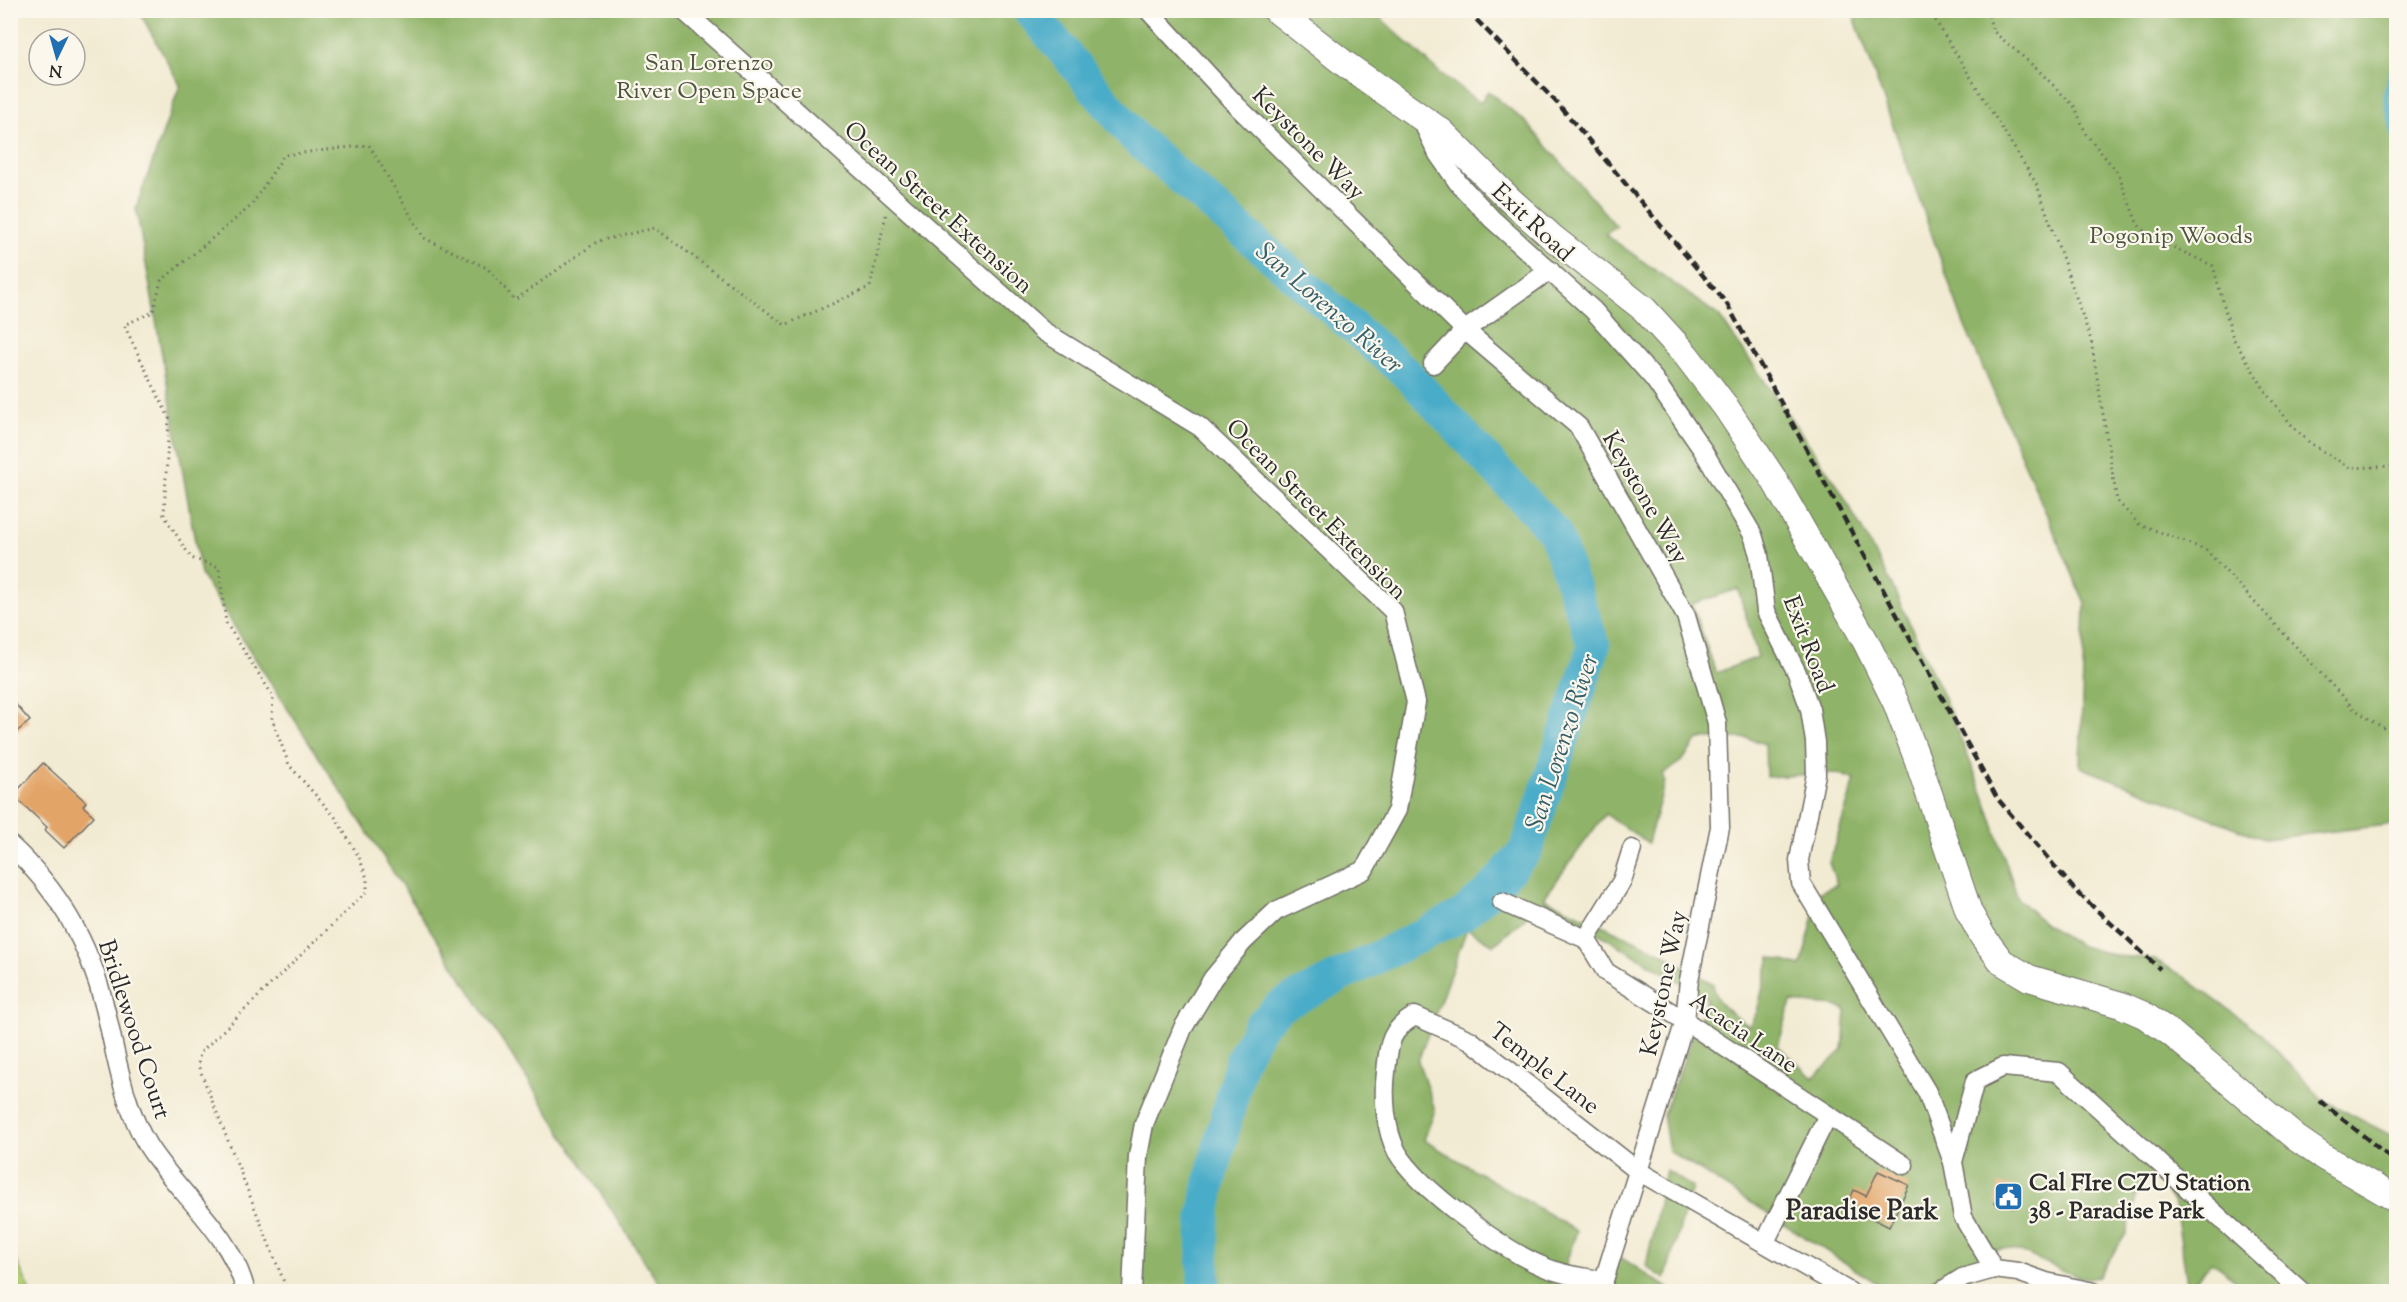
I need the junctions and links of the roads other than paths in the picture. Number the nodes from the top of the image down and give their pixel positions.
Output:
1 (683, 10) edge
2 (1148, 10) edge
3 (1276, 10) edge
4 (1419, 115) junction
5 (1550, 270) junction
6 (1465, 330) junction
7 (1433, 364) dead end
8 (10, 845) edge
9 (1632, 849) dead end
10 (1502, 902) dead end
11 (1586, 939) junction
12 (1685, 1021) junction
13 (1827, 1117) junction
14 (1953, 1162) junction
15 (1904, 1165) dead end
16 (1638, 1171) junction
17 (2397, 1198) edge
18 (1765, 1242) junction
19 (1994, 1269) junction
20 (1604, 1280) joint
21 (246, 1292) edge
22 (1132, 1292) edge
23 (1850, 1292) edge
24 (1940, 1292) edge
25 (2094, 1292) edge
26 (2302, 1292) edge

1 - 22 street, Ocean Street Extension
2 - 6 street, Keystone Way
3 - 4 main road
4 - 5 street, Exit Road
4 - 17 main road
5 - 6 street
5 - 14 street, Exit Road
6 - 7 street
6 - 12 street, Keystone Way
8 - 21 street, Bridlewood Court
9 - 11 street
10 - 11 street
11 - 12 street, Acacia Lane
12 - 13 street, Acacia Lane
12 - 16 street, Keystone Way
13 - 15 street, Acacia Lane
13 - 18 street
14 - 19 street, Exit Road
14 - 26 street
16 - 18 street
16 - 20 street, Keystone Way
16 - 20 street, Temple Lane
18 - 23 street
19 - 24 street
19 - 25 street

